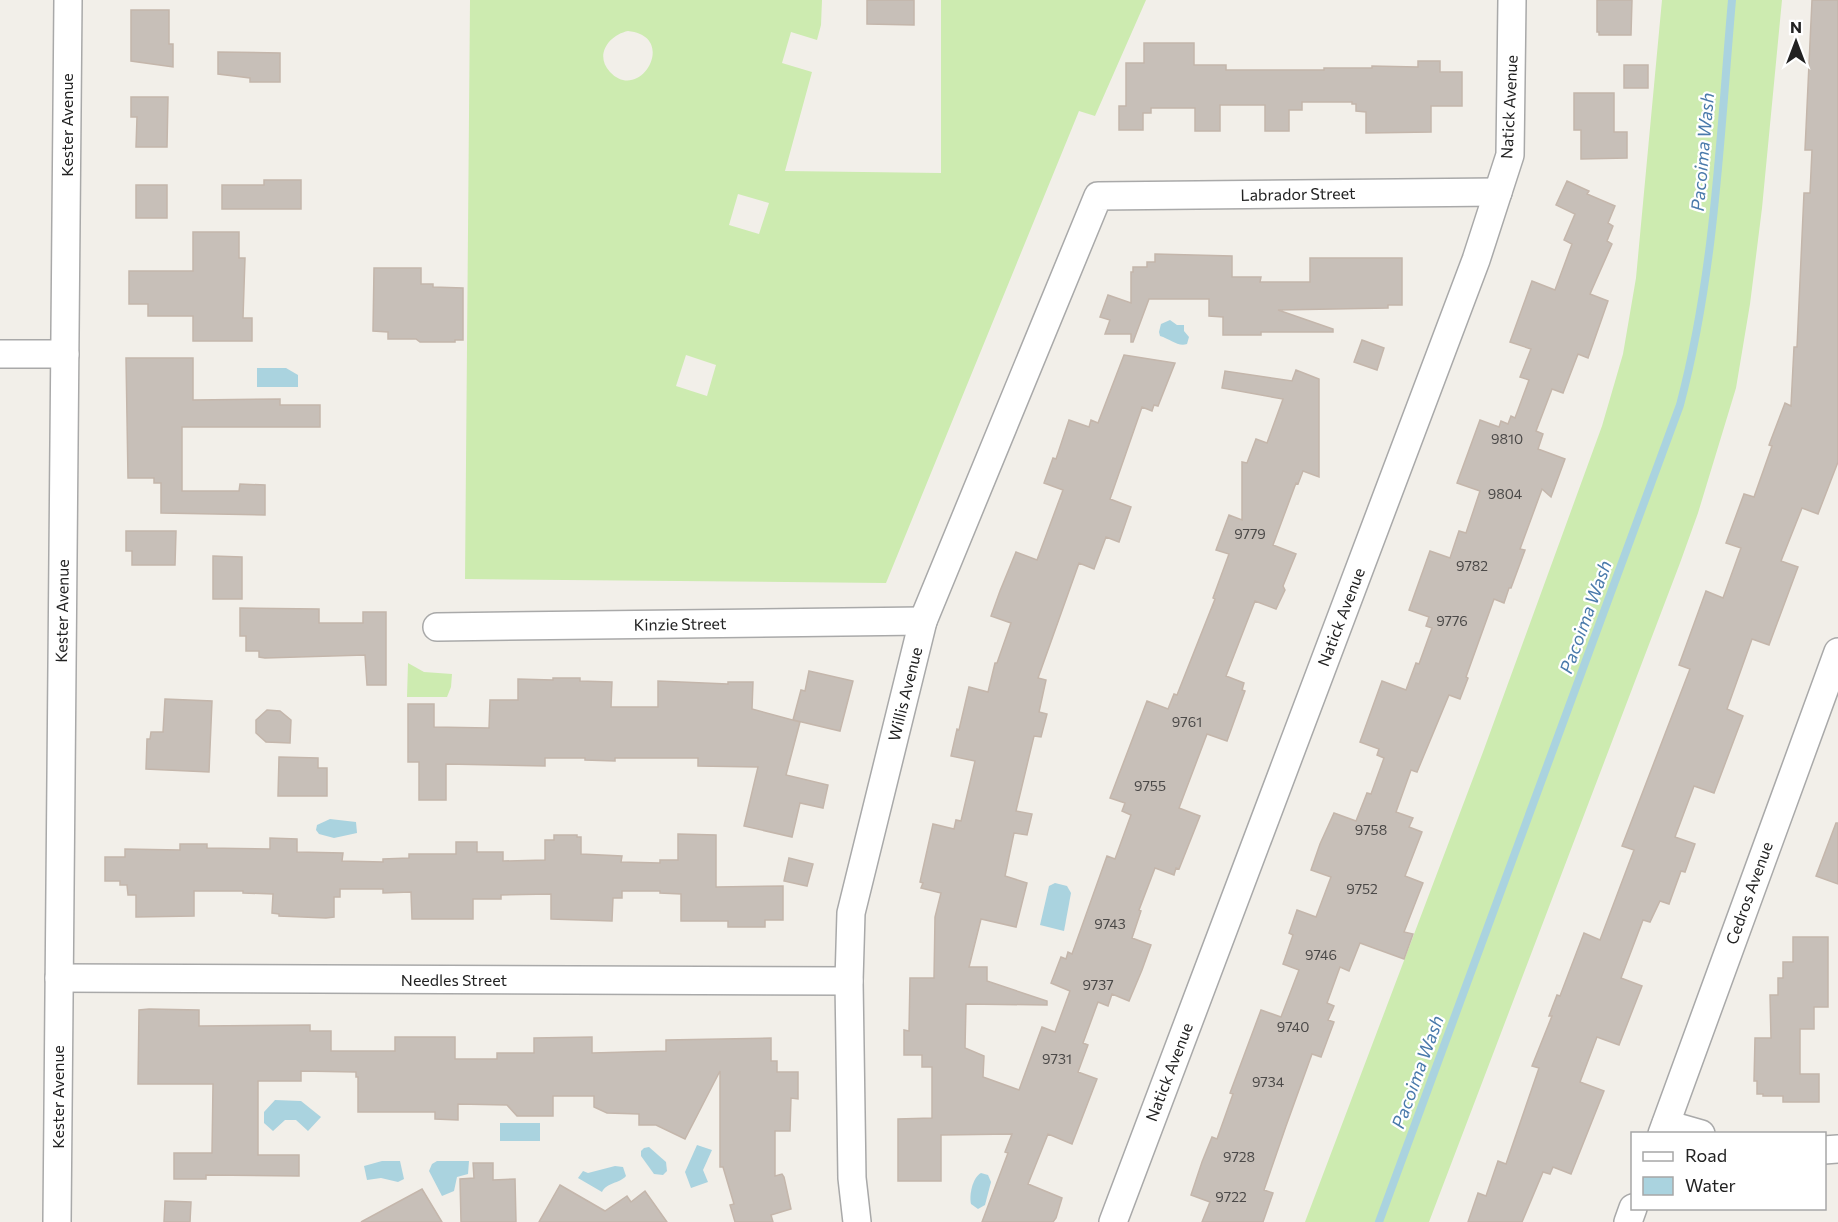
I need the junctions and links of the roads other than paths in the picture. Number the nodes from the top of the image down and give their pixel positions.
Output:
1 (68, 0) edge
2 (1512, 0) edge
3 (1498, 192) junction
4 (1098, 196) joint
5 (0, 354) edge
6 (65, 354) junction
7 (923, 621) junction
8 (437, 627) dead end
9 (1838, 652) edge
10 (58, 978) junction
11 (849, 981) junction
12 (1664, 1129) edge
13 (1686, 1132) edge
14 (57, 1222) edge
15 (857, 1222) edge
16 (1113, 1222) edge

1 - 6 street, Kester Avenue
2 - 3 street, Natick Avenue
3 - 4 street, Labrador Street
3 - 16 street, Natick Avenue
4 - 7 street, Willis Avenue
5 - 6 street
6 - 10 street, Kester Avenue
7 - 8 street, Kinzie Street
7 - 11 street, Willis Avenue
9 - 12 street, Cedros Avenue
10 - 11 street, Needles Street
10 - 14 street, Kester Avenue
11 - 15 street, Willis Avenue
12 - 13 street

